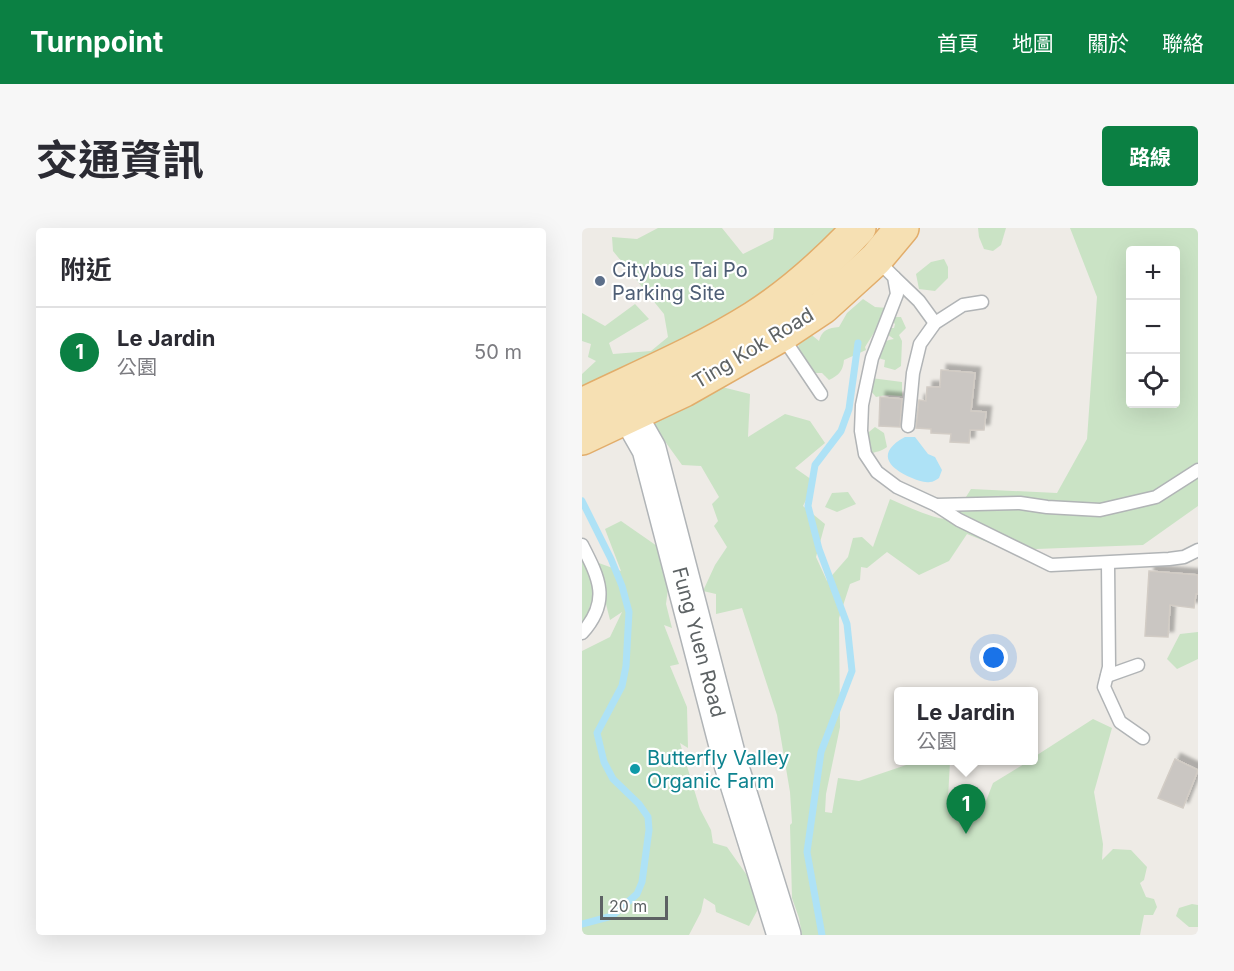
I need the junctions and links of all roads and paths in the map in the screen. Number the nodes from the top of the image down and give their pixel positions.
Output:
1 (859, 228) edge
2 (902, 228) edge
3 (885, 268) junction
4 (982, 302) dead end
5 (935, 323) junction
6 (781, 335) junction
7 (821, 394) dead end
8 (622, 402) junction
9 (582, 405) edge
10 (908, 426) dead end
11 (582, 438) edge
12 (1198, 470) edge
13 (936, 505) junction
14 (582, 545) edge
15 (1198, 550) edge
16 (1108, 564) junction
17 (582, 633) edge
18 (1138, 665) dead end
19 (1107, 676) junction
20 (1143, 738) dead end
21 (784, 935) edge

1 - 8 main road, Ting Kok Road
2 - 3 main road, Ting Kok Road
3 - 5 lane
3 - 6 main road, Ting Kok Road
3 - 13 lane
4 - 5 lane
5 - 10 lane
6 - 7 lane
6 - 8 main road, Ting Kok Road
8 - 9 main road, Ting Kok Road
8 - 11 main road, Ting Kok Road
8 - 21 street, Fung Yuen Road
12 - 13 lane
13 - 16 lane
14 - 17 lane
15 - 16 lane
16 - 19 lane
18 - 19 lane
19 - 20 lane

